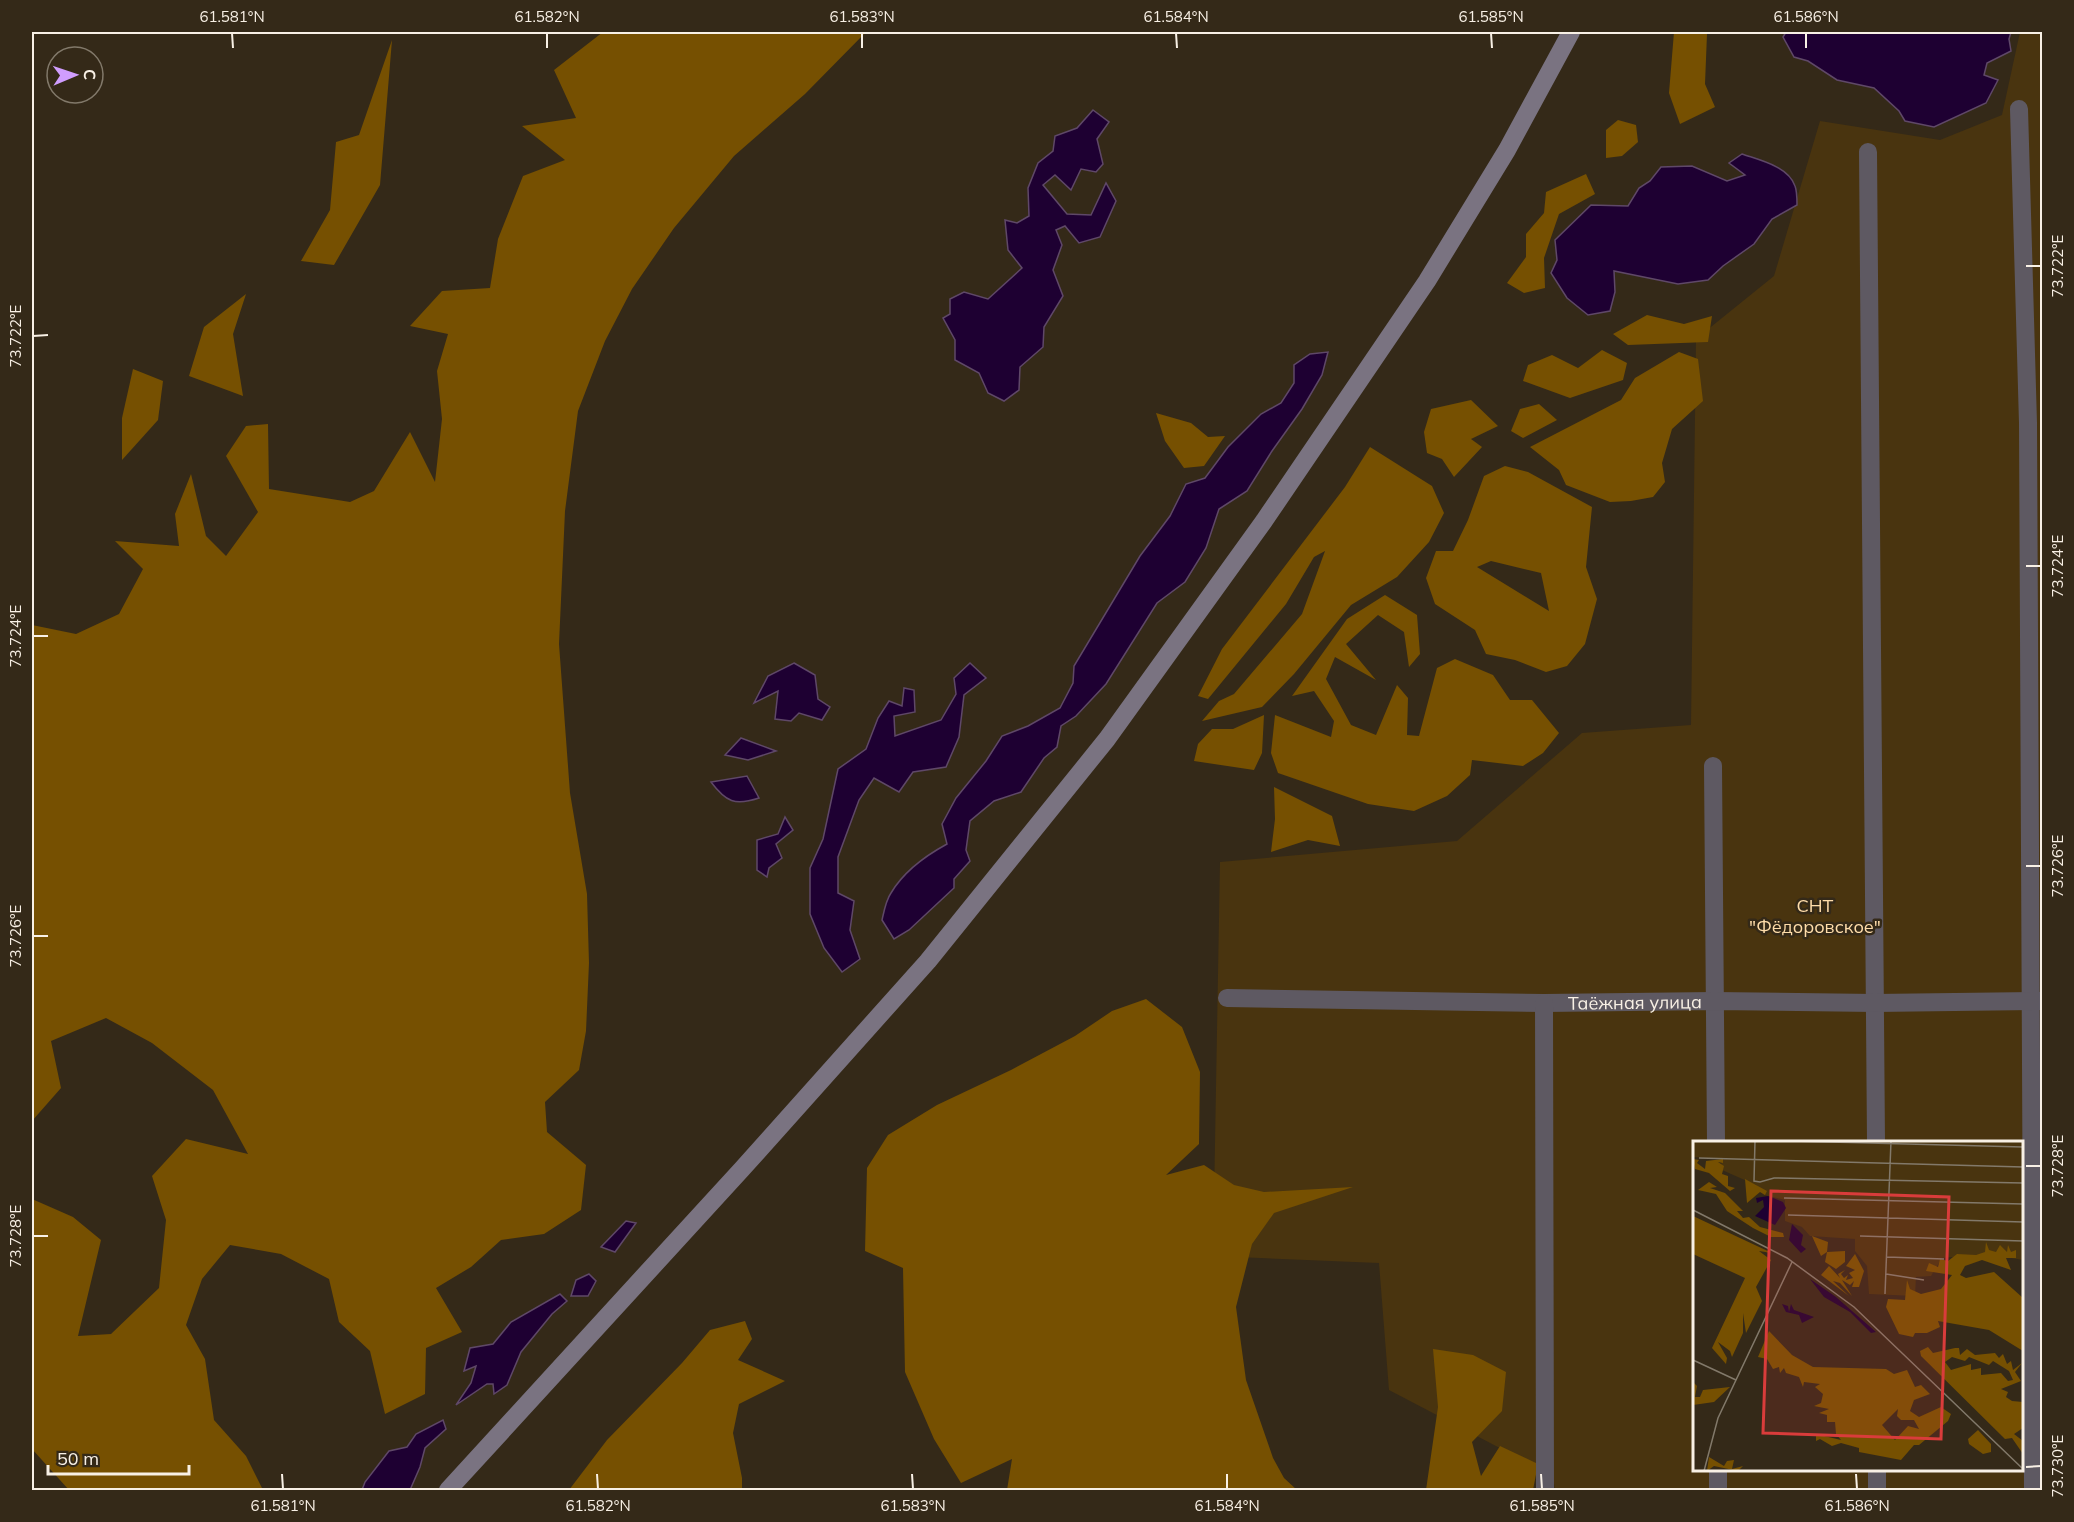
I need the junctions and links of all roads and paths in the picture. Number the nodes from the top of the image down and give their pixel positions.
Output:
1 (1571, 32) edge
2 (2019, 109) dead end
3 (1868, 152) dead end
4 (1713, 766) dead end
5 (1227, 998) dead end
6 (1714, 1001) junction
7 (2036, 1001) edge
8 (1544, 1003) junction
9 (1875, 1003) junction
10 (1716, 1141) edge
11 (1876, 1141) edge
12 (1718, 1471) edge
13 (1877, 1471) edge
14 (448, 1491) edge
15 (1545, 1491) edge
16 (1718, 1491) edge
17 (1877, 1491) edge
18 (2033, 1491) edge

1 - 14 main road
2 - 7 street
3 - 9 street
4 - 6 street
5 - 8 street, Таёжная улица
6 - 8 street, Таёжная улица
6 - 9 street, Таёжная улица
6 - 10 street
7 - 9 street, Таёжная улица
7 - 18 street
8 - 15 street
9 - 11 street
12 - 16 street
13 - 17 street

